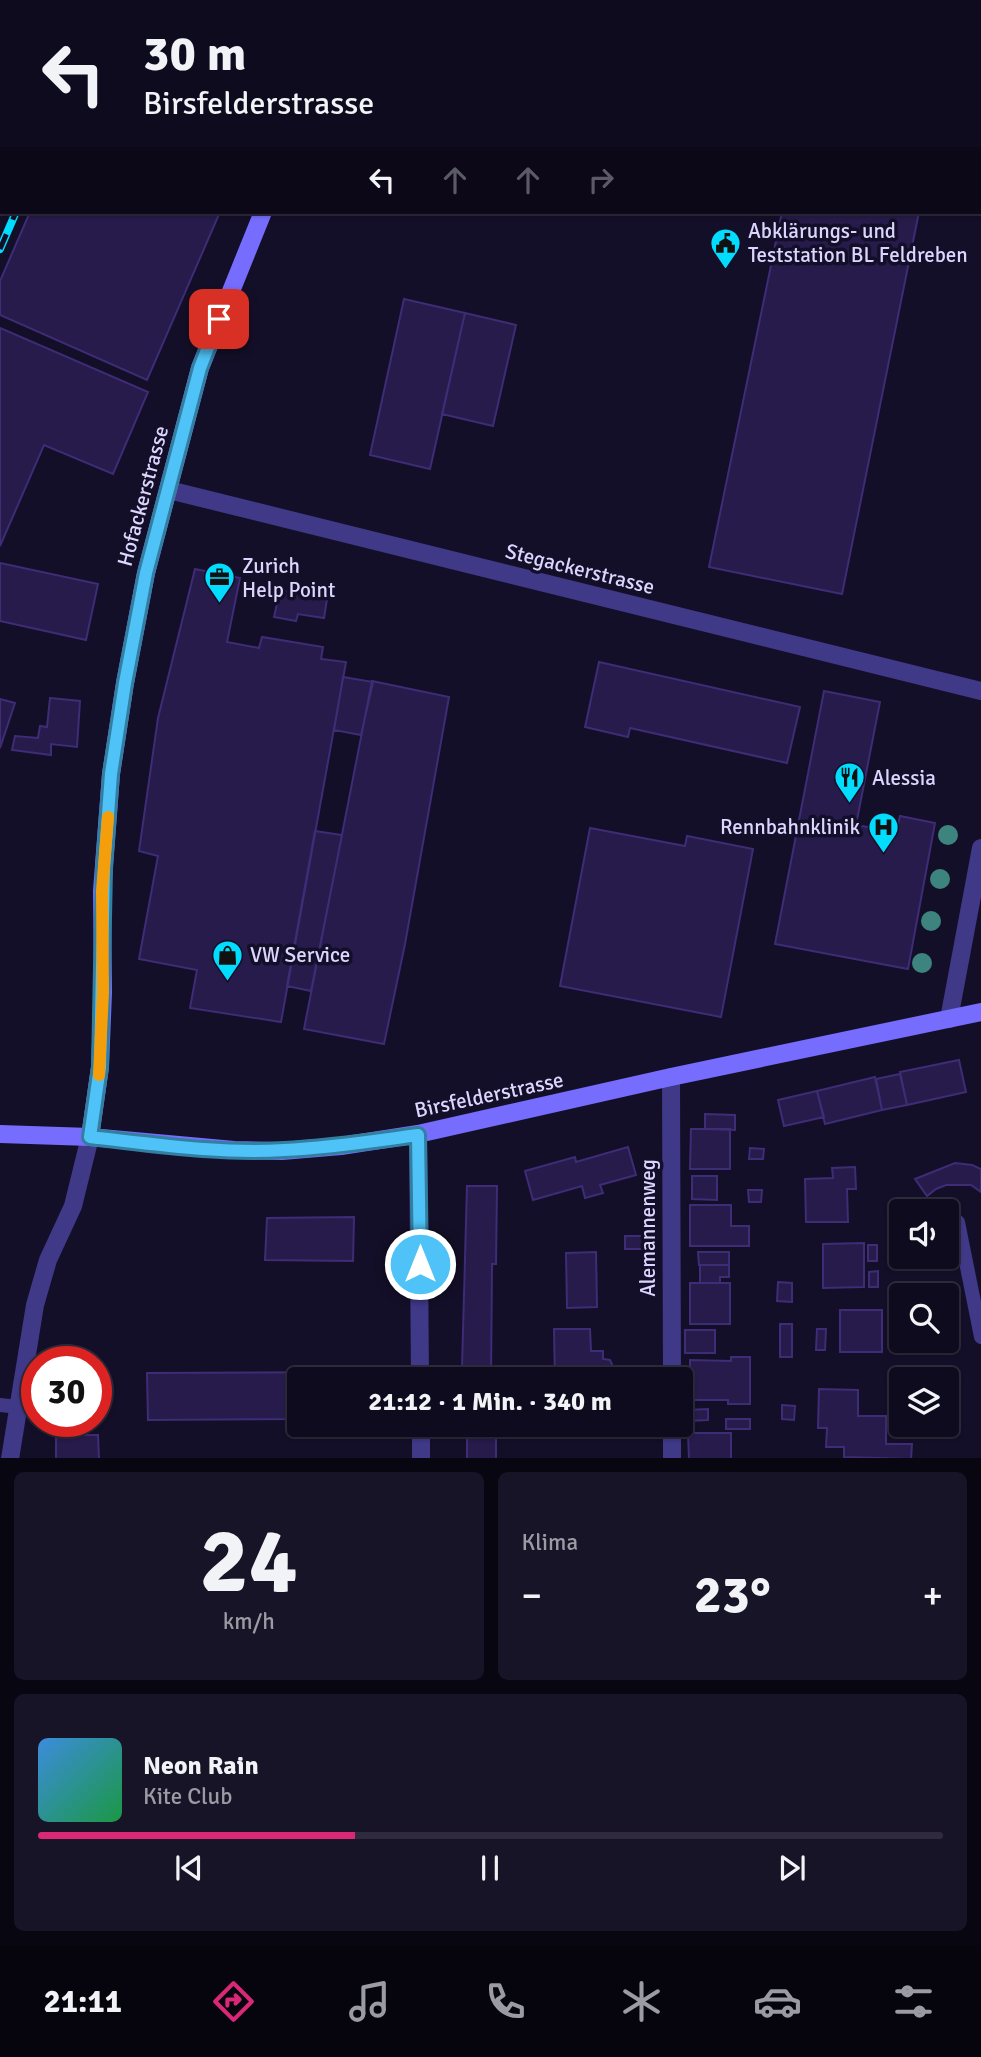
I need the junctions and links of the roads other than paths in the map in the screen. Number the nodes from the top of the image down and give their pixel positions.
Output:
1 (261, 214) edge
2 (169, 490) junction
3 (981, 691) edge
4 (981, 848) edge
5 (981, 1012) edge
6 (949, 1019) junction
7 (671, 1077) junction
8 (0, 1134) edge
9 (418, 1135) junction
10 (90, 1137) junction
11 (959, 1227) edge
12 (981, 1337) edge
13 (420, 1367) edge
14 (672, 1367) edge
15 (9, 1406) edge
16 (421, 1437) edge
17 (672, 1437) edge
18 (10, 1458) edge
19 (421, 1458) edge
20 (672, 1458) edge

1 - 2 main road, Hofackerstrasse
2 - 3 street, Stegackerstrasse
2 - 10 main road, Hofackerstrasse
4 - 6 street
5 - 6 main road, Birsfelderstrasse
6 - 7 main road, Birsfelderstrasse
7 - 9 main road, Birsfelderstrasse
7 - 14 street, Alemannenweg
8 - 10 main road, Birsfelderstrasse
9 - 10 main road, Birsfelderstrasse
9 - 13 street
10 - 15 street
11 - 12 lane
15 - 18 street
16 - 19 street
17 - 20 street

